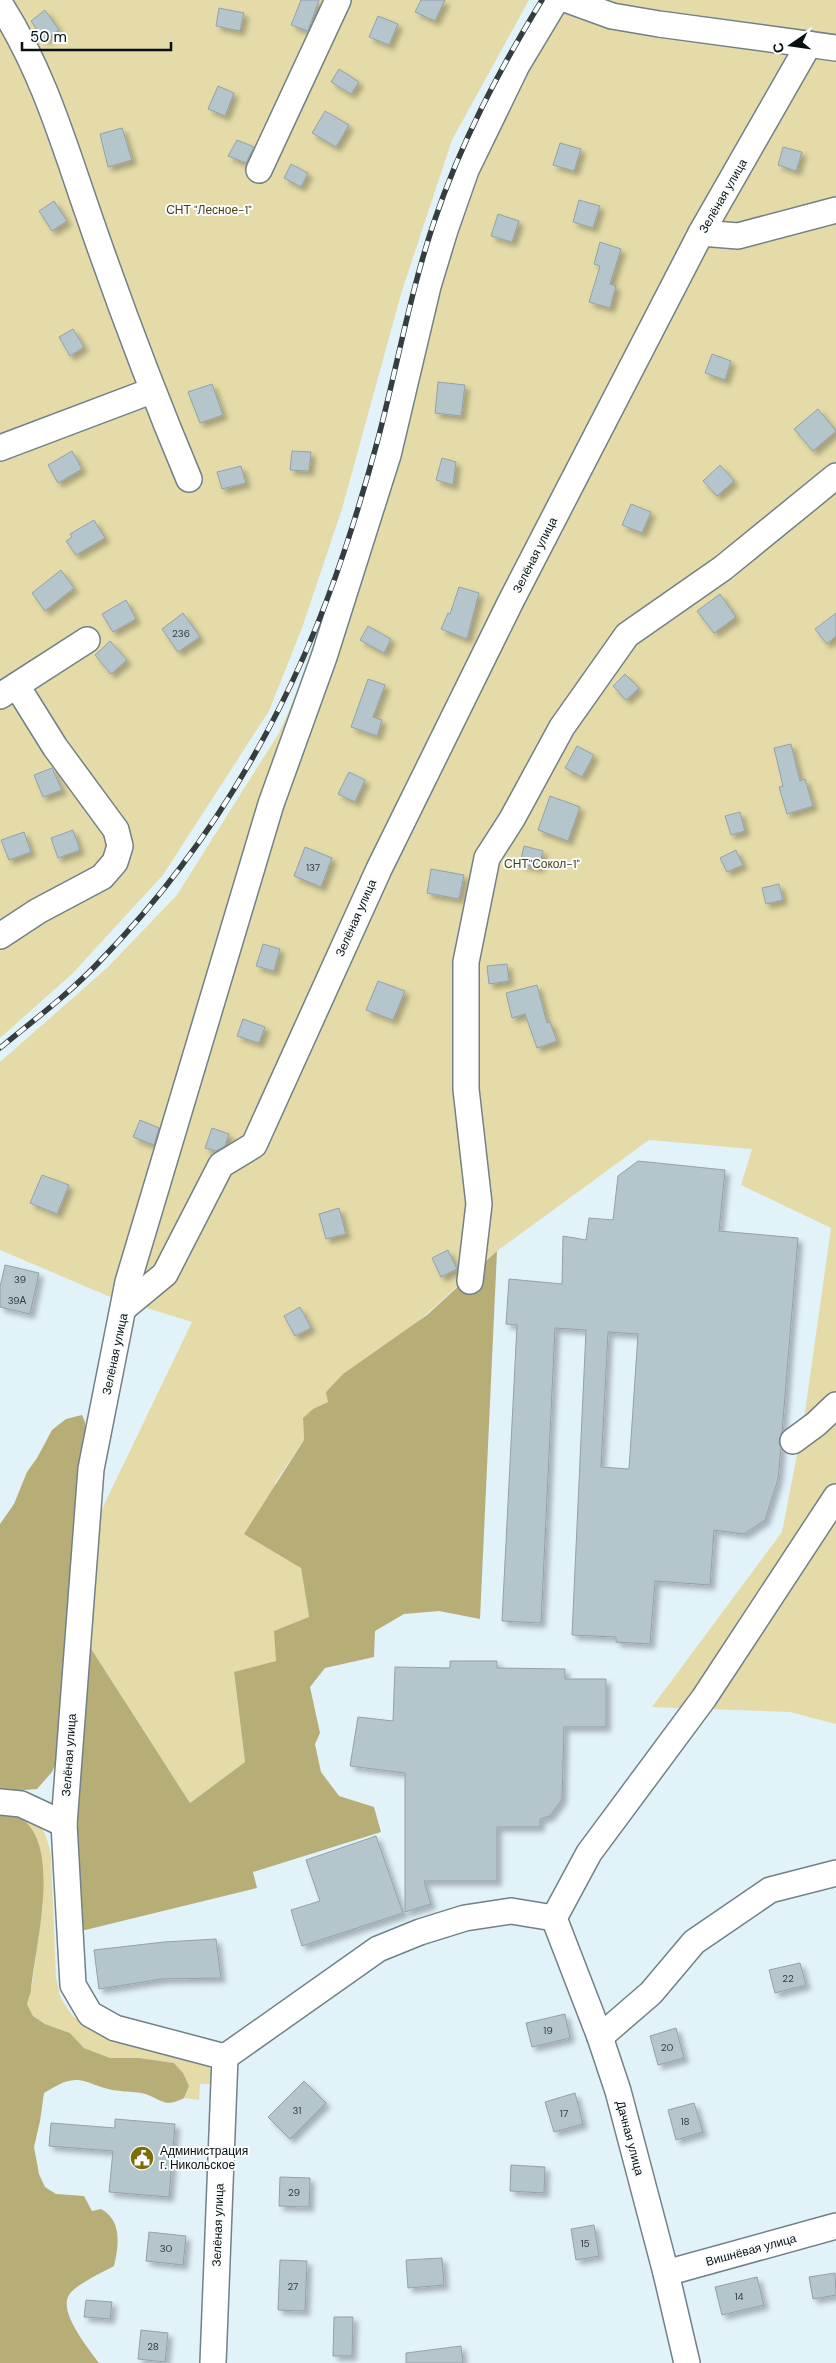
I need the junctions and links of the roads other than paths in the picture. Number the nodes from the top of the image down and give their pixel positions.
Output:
1 (338, 0) edge
2 (556, 0) edge
3 (568, 0) edge
4 (0, 4) edge
5 (809, 44) junction
6 (836, 48) edge
7 (260, 170) dead end
8 (836, 210) edge
9 (701, 233) junction
10 (152, 391) junction
11 (0, 448) edge
12 (836, 476) edge
13 (189, 479) dead end
14 (87, 640) dead end
15 (9, 691) edge
16 (0, 936) edge
17 (470, 1281) dead end
18 (124, 1308) junction
19 (836, 1405) edge
20 (793, 1441) dead end
21 (836, 1497) edge
22 (0, 1802) edge
23 (64, 1824) junction
24 (836, 1873) edge
25 (554, 1918) junction
26 (600, 2037) junction
27 (225, 2057) junction
28 (836, 2226) edge
29 (666, 2273) junction
30 (213, 2363) edge
31 (688, 2363) edge

1 - 7 street
2 - 18 street
3 - 5 street
4 - 10 street
5 - 6 street
5 - 9 street, Зелёная улица
8 - 9 street
9 - 18 street, Зелёная улица
10 - 11 street
10 - 13 street
12 - 17 street
14 - 15 street
15 - 16 street
18 - 23 street, Зелёная улица
19 - 20 street
21 - 25 street
22 - 23 street
23 - 27 street, Зелёная улица
24 - 26 street
25 - 26 street, Дачная улица
25 - 27 street
26 - 29 street, Дачная улица
27 - 30 street, Зелёная улица
28 - 29 street, Вишнёвая улица
29 - 31 street, Дачная улица

